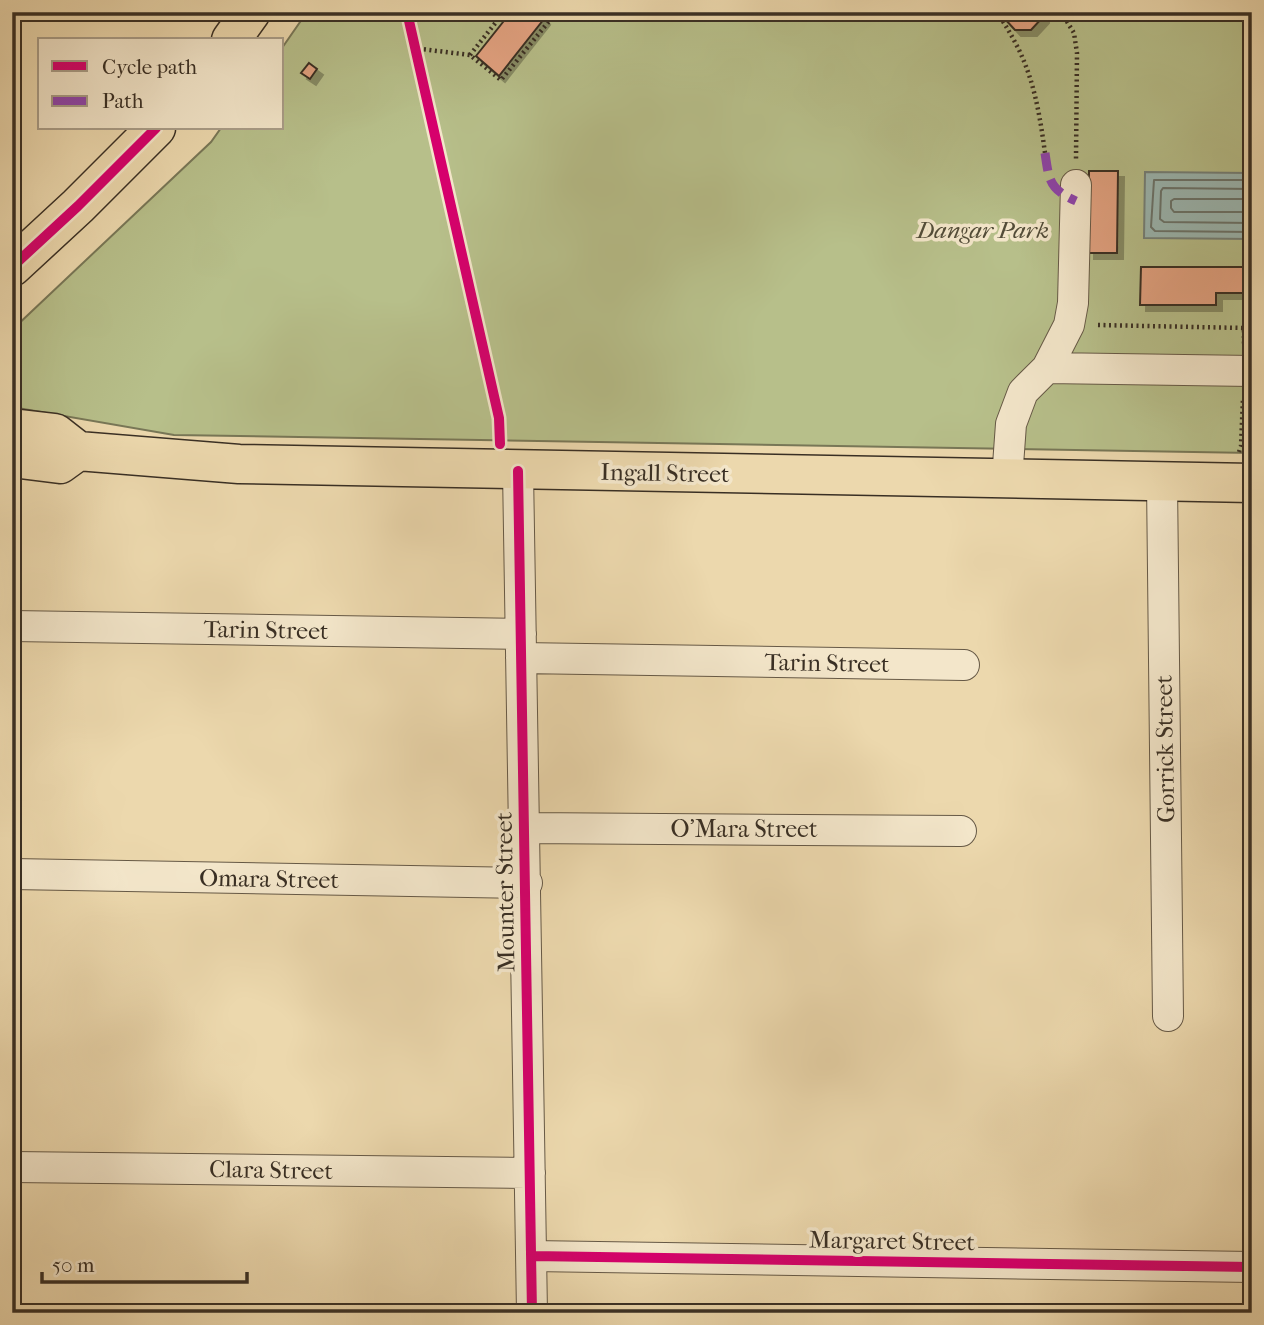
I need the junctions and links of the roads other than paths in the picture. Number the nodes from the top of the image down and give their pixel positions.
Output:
1 (251, 12) edge
2 (232, 38) edge
3 (154, 130) edge
4 (1076, 184) road end
5 (12, 267) edge
6 (1047, 368) junction
7 (1252, 371) edge
8 (14, 435) edge
9 (518, 471) junction
10 (1007, 479) junction
11 (1162, 482) junction
12 (1252, 483) edge
13 (12, 626) edge
14 (521, 646) junction
15 (964, 665) dead end
16 (526, 828) junction
17 (961, 831) dead end
18 (12, 874) edge
19 (527, 883) junction
20 (1168, 1016) dead end
21 (12, 1167) edge
22 (530, 1173) junction
23 (532, 1256) junction
24 (1252, 1267) edge
25 (532, 1313) edge

1 - 2 main road
3 - 5 main road
4 - 6 street
6 - 7 street
6 - 10 street
8 - 9 main road, Ingall Street
9 - 10 main road, Ingall Street
9 - 14 street, Mounter Street
10 - 11 main road, Ingall Street
11 - 12 main road, Ingall Street
11 - 20 street, Gorrick Street
13 - 14 street, Tarin Street
14 - 15 street, Tarin Street
14 - 16 street, Mounter Street
16 - 17 street, O'Mara Street
16 - 19 street, Mounter Street
18 - 19 street, Omara Street
19 - 22 street, Mounter Street
21 - 22 street, Clara Street
22 - 23 street, Mounter Street
23 - 24 street, Margaret Street
23 - 25 street, Mounter Street

